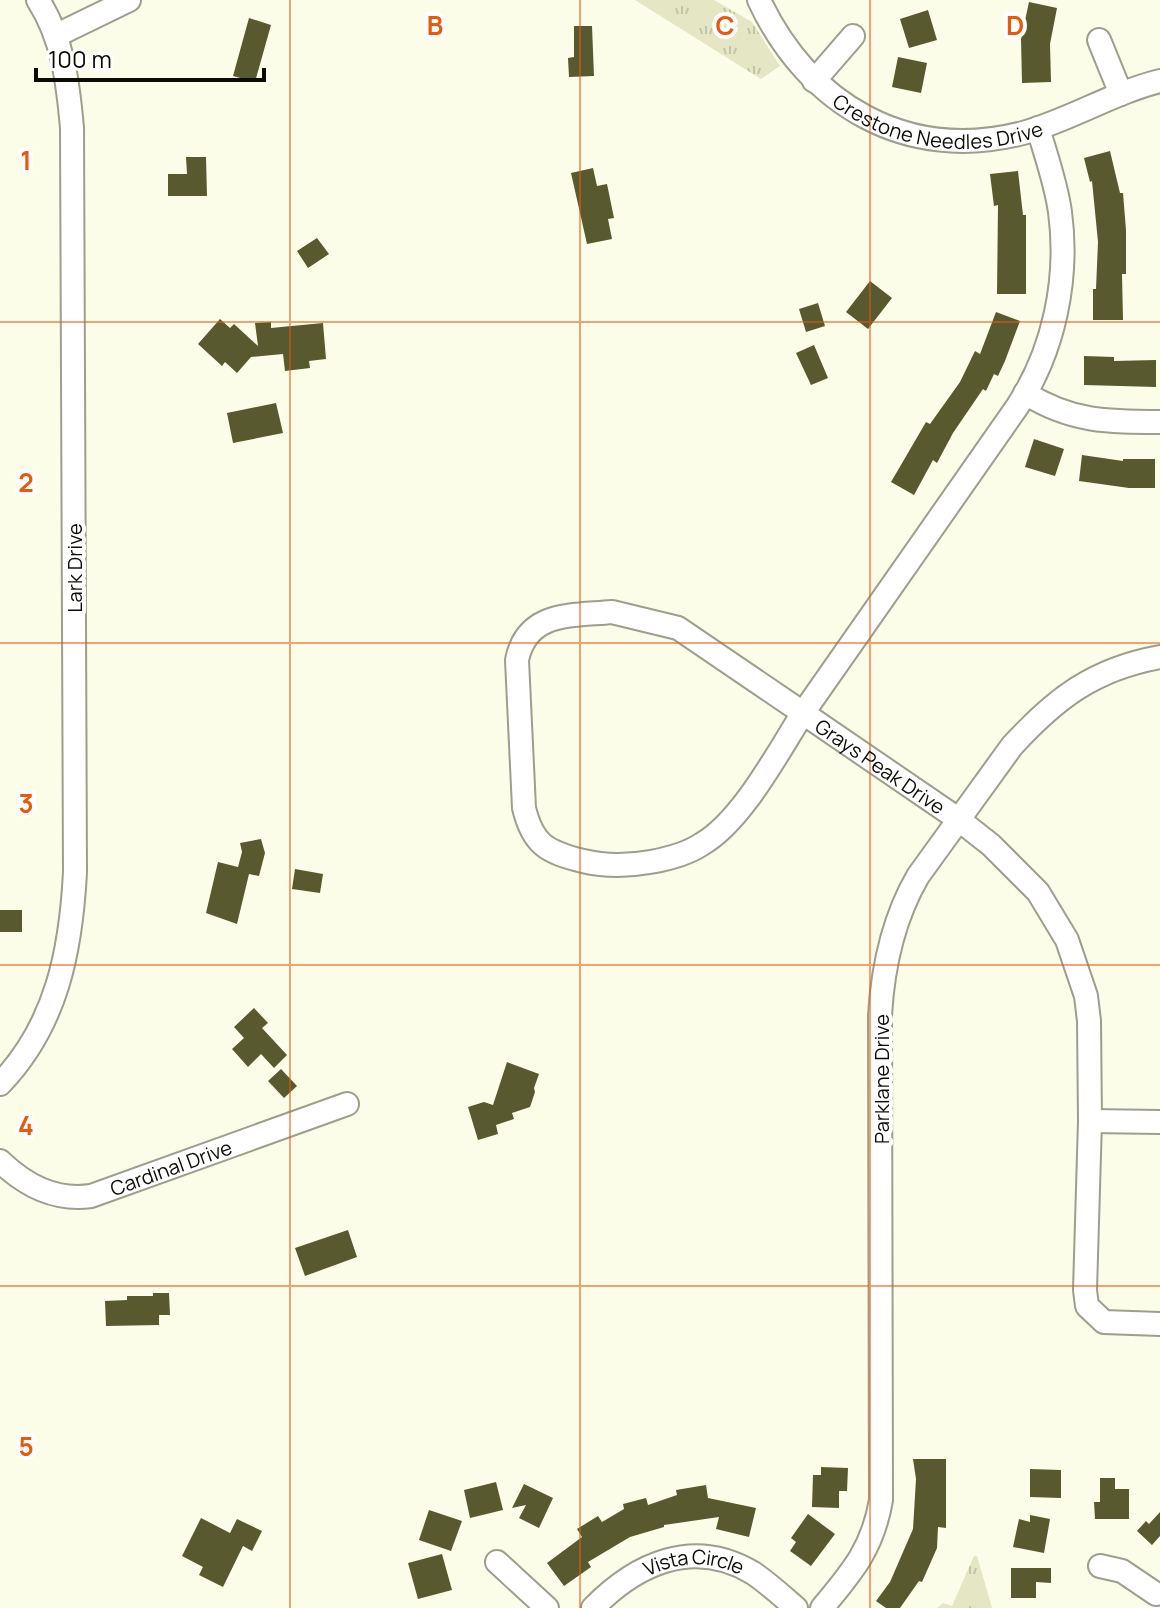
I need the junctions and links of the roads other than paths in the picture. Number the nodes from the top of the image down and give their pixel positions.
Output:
1 (38, 0) edge
2 (129, 0) edge
3 (759, 0) edge
4 (57, 35) junction
5 (853, 36) dead end
6 (1099, 40) dead end
7 (814, 81) junction
8 (1160, 81) edge
9 (1121, 94) junction
10 (1038, 128) junction
11 (1025, 393) junction
12 (1160, 422) edge
13 (1160, 657) edge
14 (803, 713) junction
15 (958, 819) junction
16 (0, 1084) edge
17 (347, 1104) dead end
18 (1090, 1121) junction
19 (1160, 1122) edge
20 (0, 1161) edge
21 (1160, 1324) edge
22 (497, 1562) dead end
23 (1100, 1566) dead end
24 (1154, 1597) edge
25 (547, 1608) edge
26 (593, 1608) edge
27 (796, 1608) edge
28 (822, 1608) edge

1 - 4 street, Lark Drive
2 - 4 street
3 - 7 street, Crestone Needles Drive
4 - 16 street, Lark Drive
5 - 7 street
6 - 9 street
7 - 10 street, Crestone Needles Drive
8 - 9 street, Crestone Needles Drive
9 - 10 street, Crestone Needles Drive
10 - 11 street, Grays Peak Drive
11 - 12 street
11 - 14 street, Grays Peak Drive
13 - 15 street, Parklane Drive
14 - 14 street
14 - 15 street, Grays Peak Drive
15 - 18 street, Grays Peak Drive
15 - 28 street, Parklane Drive
17 - 20 street, Cardinal Drive
18 - 19 street
18 - 21 street, Grays Peak Drive
22 - 25 street
23 - 24 street
26 - 27 street, Vista Circle

